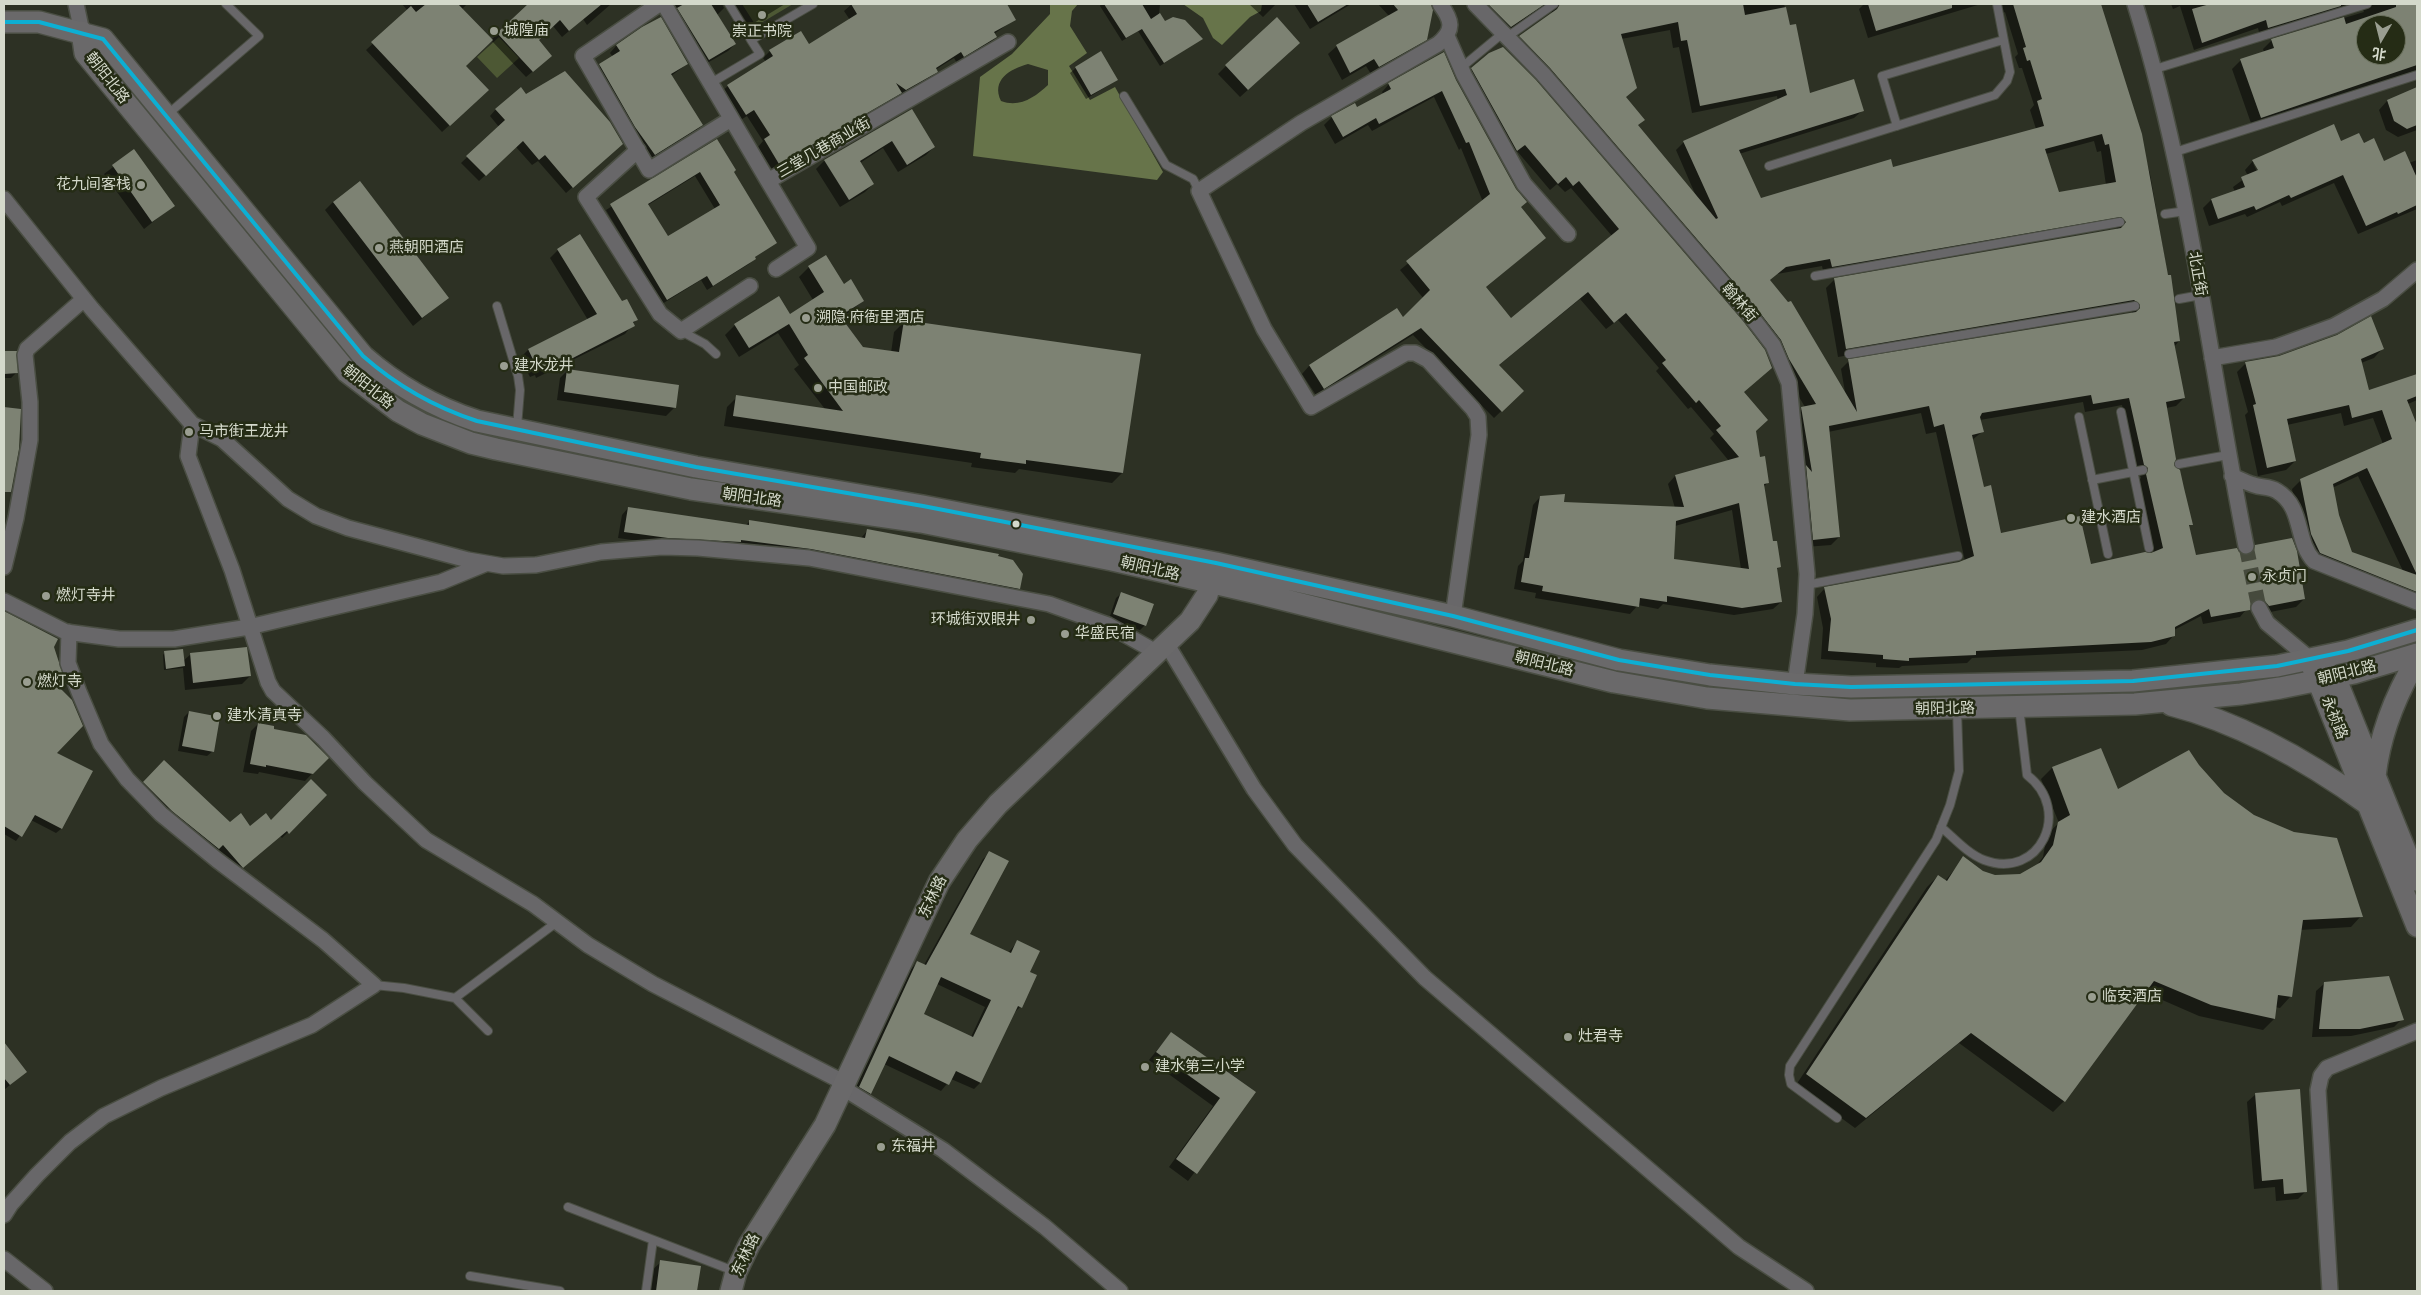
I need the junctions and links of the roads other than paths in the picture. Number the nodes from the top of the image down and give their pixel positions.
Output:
1 (76, 4) edge
2 (226, 4) edge
3 (659, 4) edge
4 (664, 4) edge
5 (729, 4) edge
6 (813, 4) edge
7 (1440, 4) edge
8 (1474, 4) edge
9 (1554, 4) edge
10 (1996, 4) edge
11 (2135, 4) edge
12 (2367, 4) edge
13 (4, 22) edge
14 (82, 32) junction
15 (1505, 35) junction
16 (4, 36) edge
17 (1447, 36) junction
18 (751, 40) junction
19 (2003, 40) junction
20 (1008, 42) dead end
21 (1462, 67) junction
22 (2155, 69) junction
23 (2417, 75) edge
24 (711, 83) junction
25 (1124, 96) dead end
26 (166, 115) junction
27 (731, 119) junction
28 (1897, 126) junction
29 (638, 150) junction
30 (2175, 152) junction
31 (1769, 166) dead end
32 (768, 181) junction
33 (1199, 191) junction
34 (4, 199) edge
35 (2186, 211) junction
36 (2165, 214) dead end
37 (2120, 222) dead end
38 (1568, 234) dead end
39 (776, 269) dead end
40 (2417, 270) edge
41 (1815, 276) dead end
42 (750, 286) dead end
43 (2201, 295) junction
44 (84, 299) junction
45 (2179, 299) dead end
46 (497, 306) dead end
47 (2135, 306) dead end
48 (681, 331) junction
49 (716, 354) dead end
50 (1849, 354) dead end
51 (2212, 358) junction
52 (2121, 412) dead end
53 (2079, 417) dead end
54 (192, 424) junction
55 (516, 429) junction
56 (2228, 455) junction
57 (2178, 464) dead end
58 (2143, 470) dead end
59 (2133, 472) junction
60 (2232, 476) junction
61 (2092, 480) junction
62 (2246, 546) tunnel mouth
63 (2149, 548) dead end
64 (2108, 554) dead end
65 (1958, 556) dead end
66 (485, 564) junction
67 (4, 567) edge
68 (1214, 573) junction
69 (1806, 585) junction
70 (4, 601) edge
71 (2417, 602) edge
72 (2259, 608) tunnel mouth
73 (1453, 616) junction
74 (249, 627) junction
75 (2417, 630) edge
76 (69, 632) junction
77 (1161, 648) junction
78 (2417, 654) edge
79 (2310, 659) junction
80 (2417, 659) edge
81 (2327, 679) junction
82 (1794, 684) junction
83 (2158, 702) junction
84 (2019, 707) junction
85 (1957, 709) junction
86 (2375, 776) junction
87 (2369, 806) junction
88 (1942, 827) junction
89 (2417, 880) edge
90 (557, 922) junction
91 (2417, 926) edge
92 (374, 985) junction
93 (455, 998) junction
94 (488, 1031) dead end
95 (2417, 1031) edge
96 (844, 1085) junction
97 (1837, 1118) dead end
98 (568, 1207) dead end
99 (4, 1216) edge
100 (653, 1240) junction
101 (4, 1259) edge
102 (470, 1276) dead end
103 (733, 1282) edge
104 (45, 1291) edge
105 (560, 1291) edge
106 (646, 1291) edge
107 (1120, 1291) edge
108 (1806, 1291) edge
109 (2330, 1291) edge

1 - 14 street
2 - 26 lane
3 - 29 street
4 - 24 street, 三堂几巷商业街
5 - 18 lane
6 - 18 lane
7 - 17 street
8 - 15 street, 翰林街
9 - 15 lane
10 - 19 lane
11 - 22 street, 北正街
12 - 22 lane
13 - 14 main road
14 - 16 main road
14 - 26 main road, 朝阳北路
14 - 68 main road, 朝阳北路
15 - 21 lane
15 - 69 street, 翰林街
17 - 21 street
17 - 33 street
18 - 24 lane
19 - 28 lane
19 - 28 lane
20 - 32 street, 三堂几巷商业街
21 - 38 street
22 - 30 street, 北正街
23 - 30 lane
24 - 27 street, 三堂几巷商业街
25 - 33 lane
26 - 55 main road, 朝阳北路
27 - 29 street
27 - 32 street, 三堂几巷商业街
28 - 31 lane
29 - 48 street
30 - 35 street, 北正街
32 - 39 street
33 - 73 street
34 - 44 street
35 - 36 lane
35 - 43 street, 北正街
37 - 41 lane
40 - 51 street
42 - 48 street
43 - 45 lane
43 - 51 street, 北正街
44 - 54 street
44 - 67 street
46 - 55 lane
47 - 50 lane
48 - 49 lane
51 - 56 street, 北正街
52 - 59 lane
53 - 61 lane
54 - 66 street
54 - 74 street
55 - 68 main road, 朝阳北路
56 - 57 lane
56 - 60 street, 北正街
58 - 59 lane
59 - 61 lane
59 - 63 lane
60 - 62 street, 北正街
60 - 71 street
61 - 64 lane
65 - 69 lane
66 - 74 street
66 - 77 street
68 - 73 main road, 朝阳北路
68 - 77 main road, 东林路
68 - 85 main road, 朝阳北路
69 - 82 street, 翰林街
70 - 76 street
72 - 79 street
73 - 82 main road, 朝阳北路
74 - 76 street
74 - 90 street
75 - 79 main road, 朝阳北路
76 - 92 street
77 - 96 main road, 东林路
77 - 108 street
78 - 81 main road, 朝阳北路
79 - 81 main road, 永祯路
79 - 82 main road, 朝阳北路
80 - 86 main road
81 - 83 main road, 朝阳北路
81 - 86 main road, 永祯路
81 - 87 main road, 永祯路
83 - 84 main road, 朝阳北路
83 - 87 main road
84 - 85 main road, 朝阳北路
84 - 88 lane
85 - 88 lane
86 - 89 main road, 永祯路
87 - 91 main road, 永祯路
88 - 97 lane
90 - 93 lane
90 - 96 street
92 - 93 lane
92 - 99 street
93 - 94 lane
95 - 109 street
96 - 103 main road, 东林路
96 - 107 street
98 - 100 lane
100 - 103 lane
100 - 106 lane
101 - 104 street
102 - 105 lane

